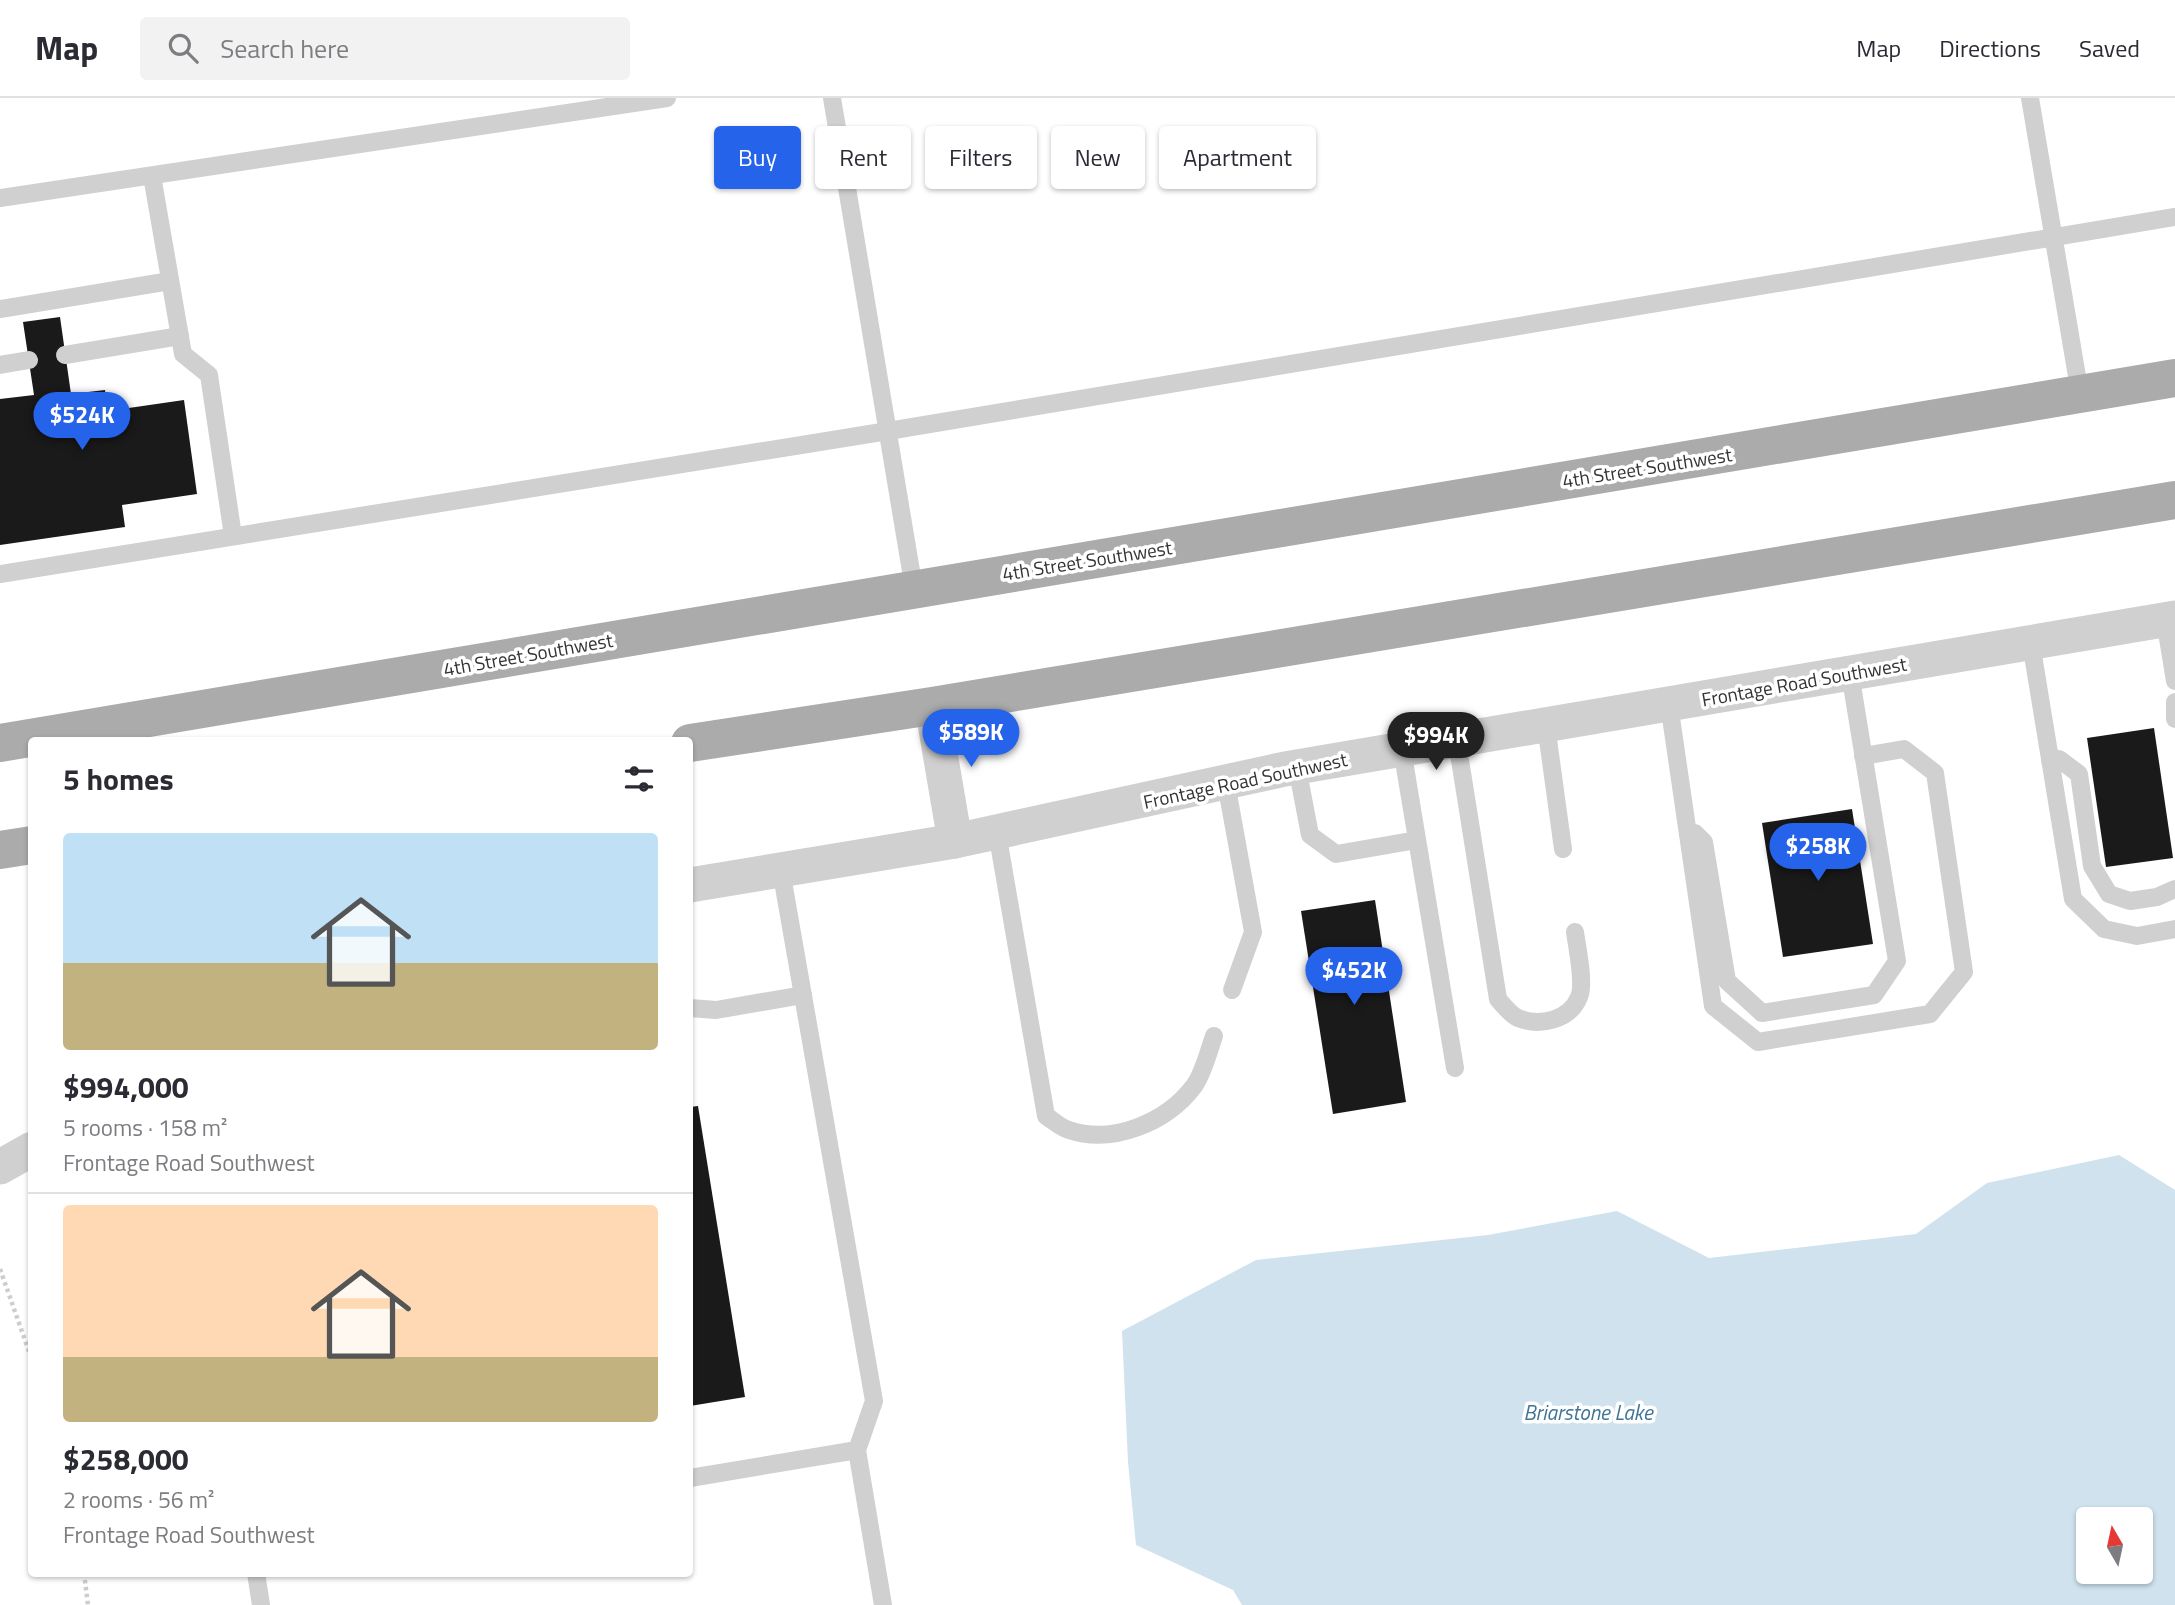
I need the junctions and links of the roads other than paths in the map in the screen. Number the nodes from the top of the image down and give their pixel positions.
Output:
1 (667, 98) edge
2 (832, 98) edge
3 (2030, 98) edge
4 (152, 176) junction
5 (0, 198) edge
6 (2175, 217) edge
7 (2053, 236) junction
8 (170, 281) junction
9 (0, 309) edge
10 (180, 336) junction
11 (65, 355) dead end
12 (29, 360) dead end
13 (0, 365) edge
14 (2175, 378) edge
15 (2080, 394) junction
16 (888, 431) junction
17 (2175, 500) edge
18 (233, 536) junction
19 (0, 574) edge
20 (914, 589) junction
21 (2170, 619) edge
22 (2031, 643) junction
23 (1850, 673) junction
24 (2175, 681) edge
25 (2175, 702) edge
26 (1669, 704) junction
27 (932, 706) junction
28 (2175, 718) edge
29 (1546, 725) junction
30 (36, 737) edge
31 (28, 738) edge
32 (1457, 741) junction
33 (0, 743) edge
34 (693, 743) edge
35 (1402, 749) junction
36 (1863, 755) junction
37 (2050, 761) junction
38 (1297, 767) junction
39 (1226, 783) junction
40 (997, 832) junction
41 (1688, 834) junction
42 (1417, 840) junction
43 (955, 841) junction
44 (28, 846) edge
45 (1563, 849) dead end
46 (0, 850) edge
47 (780, 870) junction
48 (693, 884) edge
49 (2175, 889) edge
50 (2175, 929) edge
51 (1575, 932) dead end
52 (1232, 990) dead end
53 (803, 995) junction
54 (693, 1008) edge
55 (1214, 1036) dead end
56 (1455, 1068) dead end
57 (28, 1151) edge
58 (0, 1167) edge
59 (857, 1450) junction
60 (693, 1477) edge
61 (257, 1577) edge
62 (261, 1605) edge
63 (883, 1605) edge

1 - 4 lane
2 - 16 lane
3 - 7 lane
4 - 5 lane
4 - 8 lane
6 - 7 lane
7 - 15 lane
7 - 16 lane
8 - 9 lane
8 - 10 lane
10 - 11 lane
10 - 18 lane
12 - 13 lane
14 - 15 main road, 4th Street Southwest
15 - 20 main road, 4th Street Southwest
16 - 18 lane
16 - 20 lane
17 - 27 main road
18 - 19 lane
20 - 30 main road, 4th Street Southwest
21 - 22 street, Frontage Road Southwest
21 - 24 lane
22 - 23 street, Frontage Road Southwest
22 - 37 lane
23 - 26 street, Frontage Road Southwest
23 - 36 lane
25 - 28 lane
26 - 29 street, Frontage Road Southwest
26 - 41 lane
27 - 34 main road
27 - 43 street
29 - 32 street, Frontage Road Southwest
29 - 45 lane
31 - 33 main road, 4th Street Southwest
32 - 35 street, Frontage Road Southwest
32 - 51 lane
35 - 38 street, Frontage Road Southwest
35 - 42 lane
36 - 41 lane
36 - 41 lane
37 - 49 lane
37 - 50 lane
38 - 39 street, Frontage Road Southwest
38 - 42 lane
39 - 40 street, Frontage Road Southwest
39 - 52 lane
40 - 43 street, Frontage Road Southwest
40 - 55 lane
42 - 56 lane
43 - 47 street, Frontage Road Southwest
44 - 46 main road
47 - 48 street, Frontage Road Southwest
47 - 53 lane
53 - 54 lane
53 - 59 lane
57 - 58 street
59 - 60 lane
59 - 63 lane
61 - 62 lane

